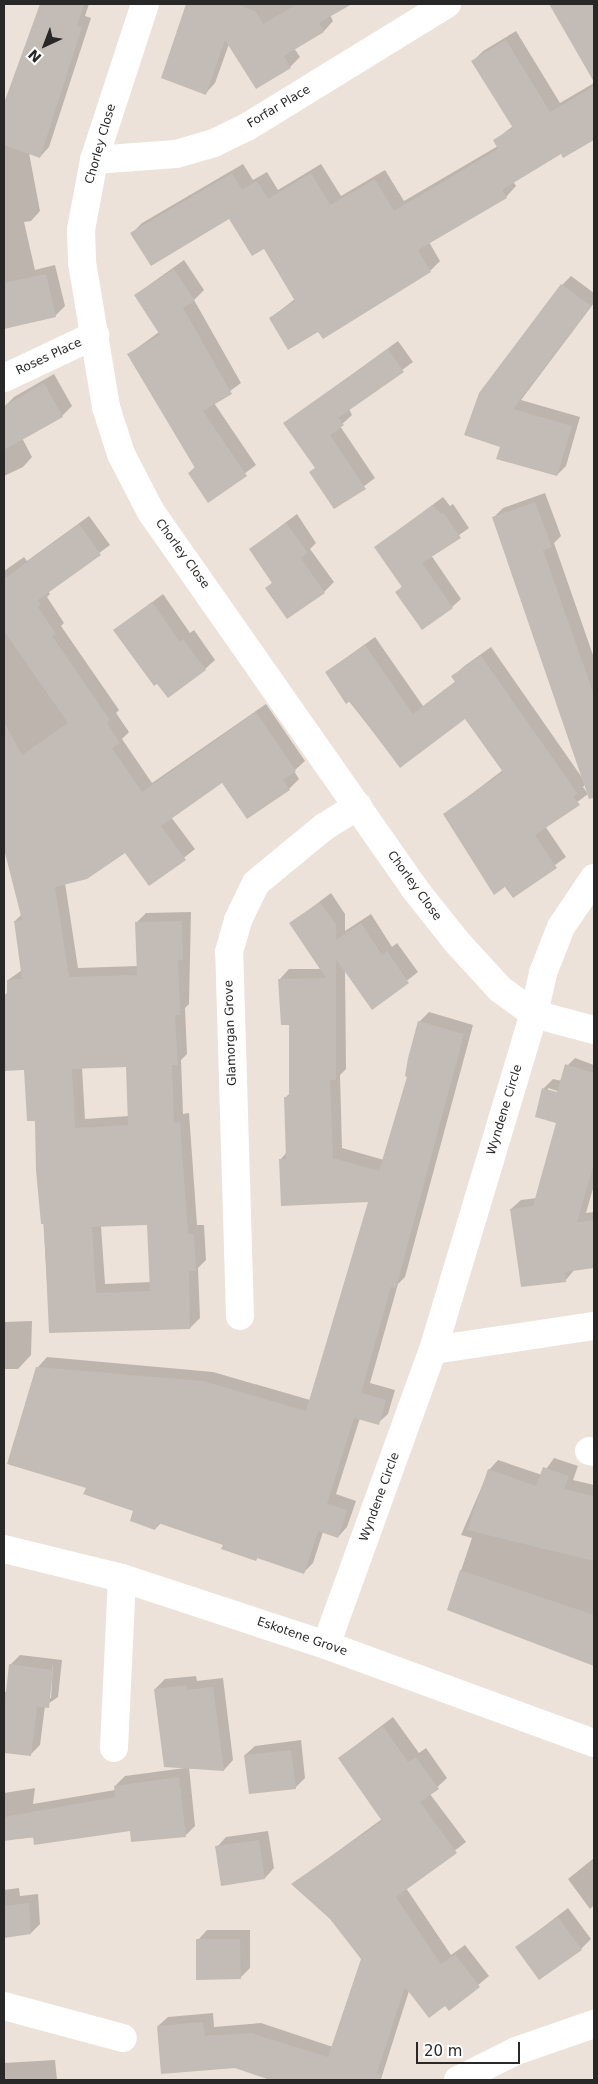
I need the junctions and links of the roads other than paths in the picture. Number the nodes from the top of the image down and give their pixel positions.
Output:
1 (145, 4) edge
2 (447, 4) edge
3 (94, 160) junction
4 (95, 335) junction
5 (4, 378) edge
6 (358, 806) junction
7 (594, 878) edge
8 (534, 1014) junction
9 (594, 1030) edge
10 (240, 1316) dead end
11 (594, 1326) edge
12 (433, 1350) junction
13 (4, 1549) edge
14 (122, 1578) junction
15 (326, 1645) junction
16 (594, 1744) edge
17 (114, 1748) dead end
18 (4, 2006) edge
19 (594, 2024) edge
20 (123, 2038) dead end
21 (458, 2080) edge

1 - 3 street, Chorley Close
2 - 3 street, Forfar Place
3 - 4 street, Chorley Close
4 - 5 street, Roses Place
4 - 6 street, Chorley Close
6 - 8 street, Chorley Close
6 - 10 street, Glamorgan Grove
7 - 8 street, Wyndene Circle
8 - 9 street
8 - 12 street, Wyndene Circle
11 - 12 street
12 - 15 street, Wyndene Circle
13 - 14 street, Eskotene Grove
14 - 15 street, Eskotene Grove
14 - 17 street
15 - 16 street, Eskotene Grove
18 - 20 street
19 - 21 street

